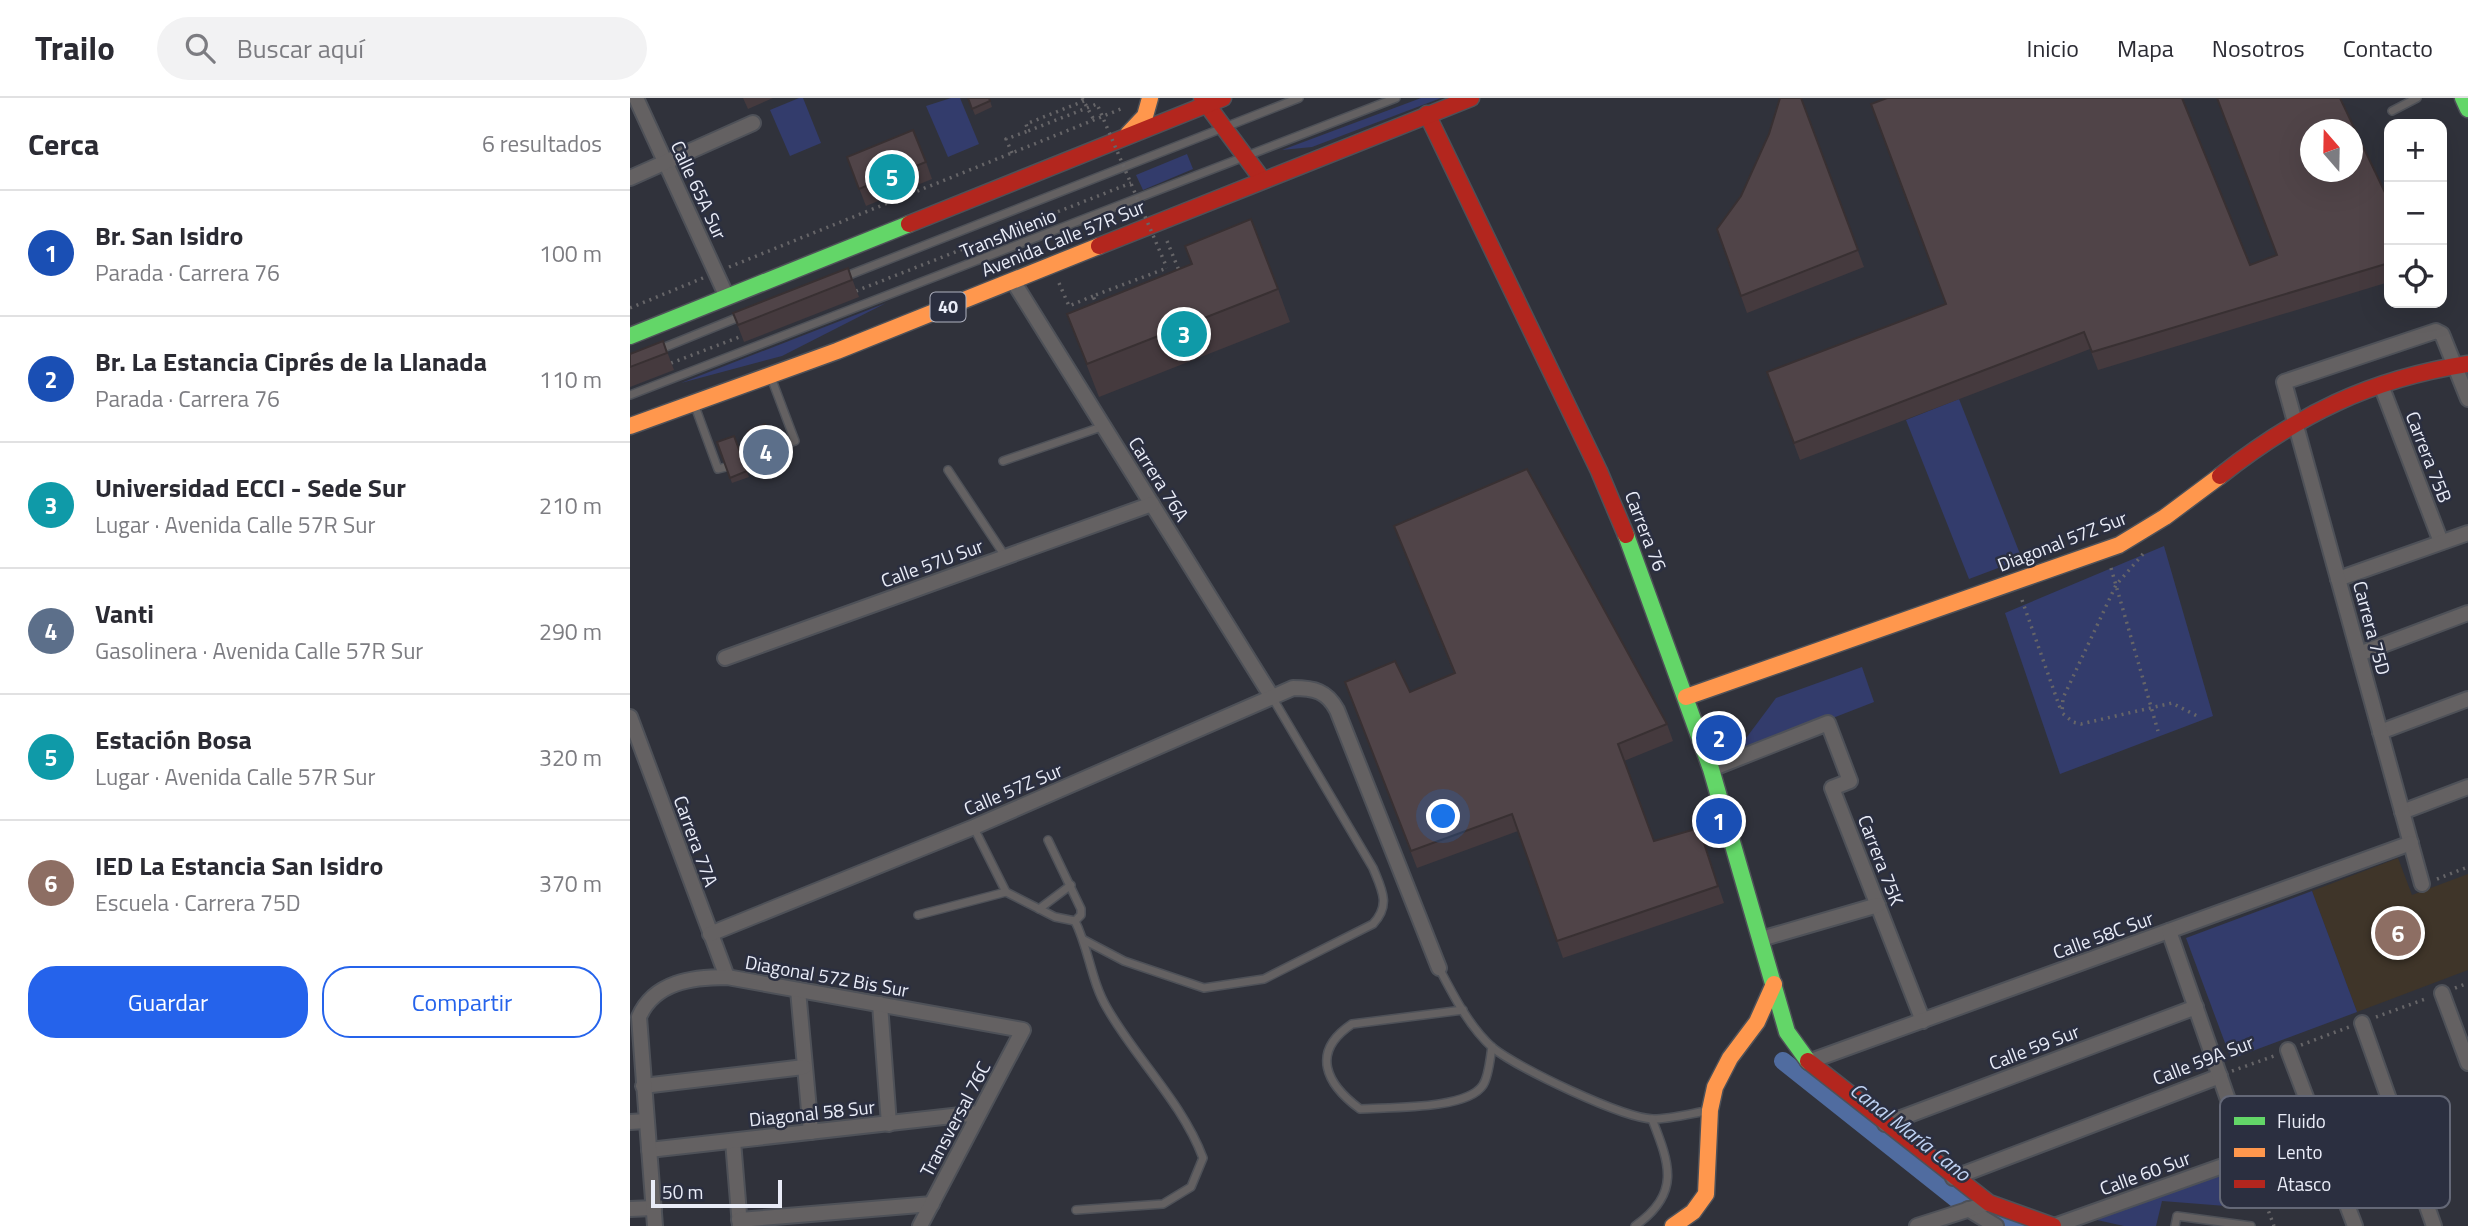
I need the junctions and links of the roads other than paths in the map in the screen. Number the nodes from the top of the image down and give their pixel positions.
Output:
1 (636, 98) edge
2 (1150, 98) edge
3 (1223, 98) edge
4 (1299, 98) edge
5 (1396, 98) edge
6 (1471, 98) edge
7 (2417, 98) edge
8 (2463, 98) edge
9 (1204, 101) edge
10 (2468, 109) edge
11 (2392, 111) dead end
12 (1427, 114) junction
13 (753, 123) dead end
14 (1223, 128) junction
15 (1122, 138) junction
16 (1244, 156) junction
17 (665, 162) junction
18 (630, 178) edge
19 (1262, 180) junction
20 (1013, 281) junction
21 (831, 282) edge
22 (727, 297) junction
23 (754, 311) edge
24 (630, 336) edge
25 (654, 351) edge
26 (2461, 365) edge
27 (771, 375) junction
28 (2381, 385) junction
29 (630, 395) edge
30 (2468, 399) edge
31 (693, 402) junction
32 (2295, 422) junction
33 (630, 426) edge
34 (1104, 426) junction
35 (775, 449) edge
36 (757, 455) edge
37 (743, 460) edge
38 (1003, 461) dead end
39 (726, 467) edge
40 (948, 470) dead end
41 (1152, 504) junction
42 (2468, 533) edge
43 (2441, 542) junction
44 (1006, 557) junction
45 (2338, 579) junction
46 (2468, 613) edge
47 (2359, 654) junction
48 (725, 658) dead end
49 (1272, 697) junction
50 (1686, 697) junction
51 (2468, 699) edge
52 (630, 718) edge
53 (2380, 732) junction
54 (1711, 769) junction
55 (2468, 787) edge
56 (2402, 812) junction
57 (974, 827) junction
58 (1048, 840) dead end
59 (2411, 844) junction
60 (2422, 884) road end
61 (1070, 885) junction
62 (1006, 892) junction
63 (1878, 905) junction
64 (1039, 909) junction
65 (918, 915) dead end
66 (1075, 921) junction
67 (2169, 931) junction
68 (710, 934) junction
69 (1761, 939) junction
70 (1084, 940) junction
71 (1439, 968) joint
72 (727, 978) junction
73 (1774, 984) junction
74 (798, 990) junction
75 (2442, 993) road end
76 (880, 1004) junction
77 (2196, 1007) junction
78 (1463, 1010) junction
79 (1923, 1021) junction
80 (2362, 1023) road end
81 (1023, 1030) joint
82 (1493, 1047) junction
83 (2288, 1050) road end
84 (1808, 1062) junction
85 (2468, 1063) edge
86 (804, 1067) junction
87 (2220, 1076) junction
88 (643, 1086) junction
89 (2227, 1096) edge
90 (2306, 1096) edge
91 (2388, 1096) edge
92 (1710, 1110) junction
93 (979, 1113) junction
94 (1652, 1119) junction
95 (646, 1121) junction
96 (630, 1122) edge
97 (889, 1124) junction
98 (1885, 1124) junction
99 (811, 1132) junction
100 (733, 1140) junction
101 (649, 1150) junction
102 (2220, 1167) edge
103 (1953, 1178) junction
104 (1989, 1203) junction
105 (932, 1204) junction
106 (654, 1208) junction
107 (2348, 1208) edge
108 (2428, 1208) edge
109 (630, 1209) edge
110 (1968, 1209) junction
111 (1076, 1210) dead end
112 (739, 1223) edge
113 (655, 1226) edge
114 (920, 1226) edge
115 (1635, 1226) edge
116 (1673, 1226) edge
117 (1917, 1226) edge
118 (1972, 1226) edge
119 (1996, 1226) edge
120 (2054, 1226) edge
121 (2175, 1226) edge
122 (2251, 1226) edge
123 (2355, 1226) edge
124 (2434, 1226) edge

1 - 17 street, Calle 65A Sur
2 - 15 main road
3 - 9 main road
4 - 14 lane, TransMilenio
5 - 16 lane, TransMilenio
6 - 12 main road, Avenida Calle 57R Sur / 40
7 - 11 lane
8 - 10 main road
9 - 14 main road
9 - 15 main road
12 - 19 main road, Avenida Calle 57R Sur / 40
12 - 50 main road, Carrera 76
13 - 17 street
14 - 16 main road
14 - 21 lane, TransMilenio
15 - 22 main road
16 - 19 main road
16 - 29 lane, TransMilenio
17 - 18 street
17 - 22 street, Calle 65A Sur
19 - 20 main road, Avenida Calle 57R Sur / 40
20 - 27 main road, Avenida Calle 57R Sur / 40
20 - 34 street, Carrera 76A
22 - 24 main road
23 - 25 lane
26 - 28 main road, Diagonal 57Z Sur
26 - 30 street
26 - 32 street, Carrera 75D
27 - 31 main road, Avenida Calle 57R Sur / 40
27 - 35 lane
28 - 32 main road, Diagonal 57Z Sur
28 - 43 street, Carrera 75B
31 - 33 main road, Avenida Calle 57R Sur / 40
31 - 39 lane
32 - 45 street, Carrera 75D
32 - 50 main road, Diagonal 57Z Sur
34 - 38 lane
34 - 41 street, Carrera 76A
36 - 37 lane
40 - 44 lane
41 - 44 street, Calle 57U Sur
41 - 49 street, Carrera 76A
42 - 43 street
43 - 45 street
44 - 48 street, Calle 57U Sur
45 - 47 street, Carrera 75D
46 - 47 street
47 - 53 street, Carrera 75D
49 - 57 street, Calle 57Z Sur
49 - 70 lane
49 - 71 street, Calle 57Z Sur
50 - 54 main road, Carrera 76
51 - 53 street
52 - 68 street, Carrera 77A
53 - 56 street, Carrera 75D
54 - 63 street, Carrera 75K
54 - 69 main road, Carrera 76
55 - 56 street
56 - 59 street, Carrera 75D
57 - 62 lane
57 - 68 street, Calle 57Z Sur
58 - 61 lane
59 - 60 street, Carrera 75D
59 - 67 street, Calle 58C Sur
61 - 64 lane
61 - 66 lane
62 - 64 lane
62 - 65 lane
63 - 69 street
63 - 79 street, Carrera 75K
64 - 66 lane
66 - 70 lane
67 - 77 street
67 - 79 street, Calle 58C Sur
68 - 72 street, Carrera 77A
69 - 73 main road, Carrera 76
70 - 111 lane
71 - 78 lane
72 - 74 street, Diagonal 57Z Bis Sur
72 - 88 street, Diagonal 57Z Bis Sur
73 - 84 main road, Carrera 76
73 - 92 main road
74 - 76 street, Diagonal 57Z Bis Sur
74 - 86 street
75 - 85 street
76 - 81 street, Diagonal 57Z Bis Sur
76 - 97 street
77 - 87 street
77 - 98 street, Calle 59 Sur
78 - 82 lane
78 - 82 lane
79 - 84 street, Calle 58C Sur
80 - 91 street
81 - 93 street, Transversal 76C
82 - 94 lane
83 - 90 street
84 - 98 main road, Carrera 76
86 - 88 street
86 - 99 street
87 - 89 street, Calle 60 Sur
87 - 103 street, Calle 59A Sur
88 - 95 street
92 - 94 lane
92 - 116 main road
93 - 97 street, Diagonal 58 Sur
93 - 105 street, Transversal 76C
94 - 115 lane
95 - 96 street
95 - 101 street
97 - 99 street, Diagonal 58 Sur
98 - 103 main road, Carrera 76
99 - 100 street, Diagonal 58 Sur
100 - 101 street, Diagonal 58 Sur
100 - 112 street
101 - 106 street
102 - 120 street, Calle 60 Sur
103 - 104 main road, Carrera 76
104 - 110 street
104 - 120 main road, Carrera 76
105 - 112 street
105 - 114 street, Transversal 76C
106 - 109 street
106 - 113 street
107 - 123 street
108 - 124 street
110 - 117 street
110 - 118 street
110 - 119 street
121 - 122 lane

